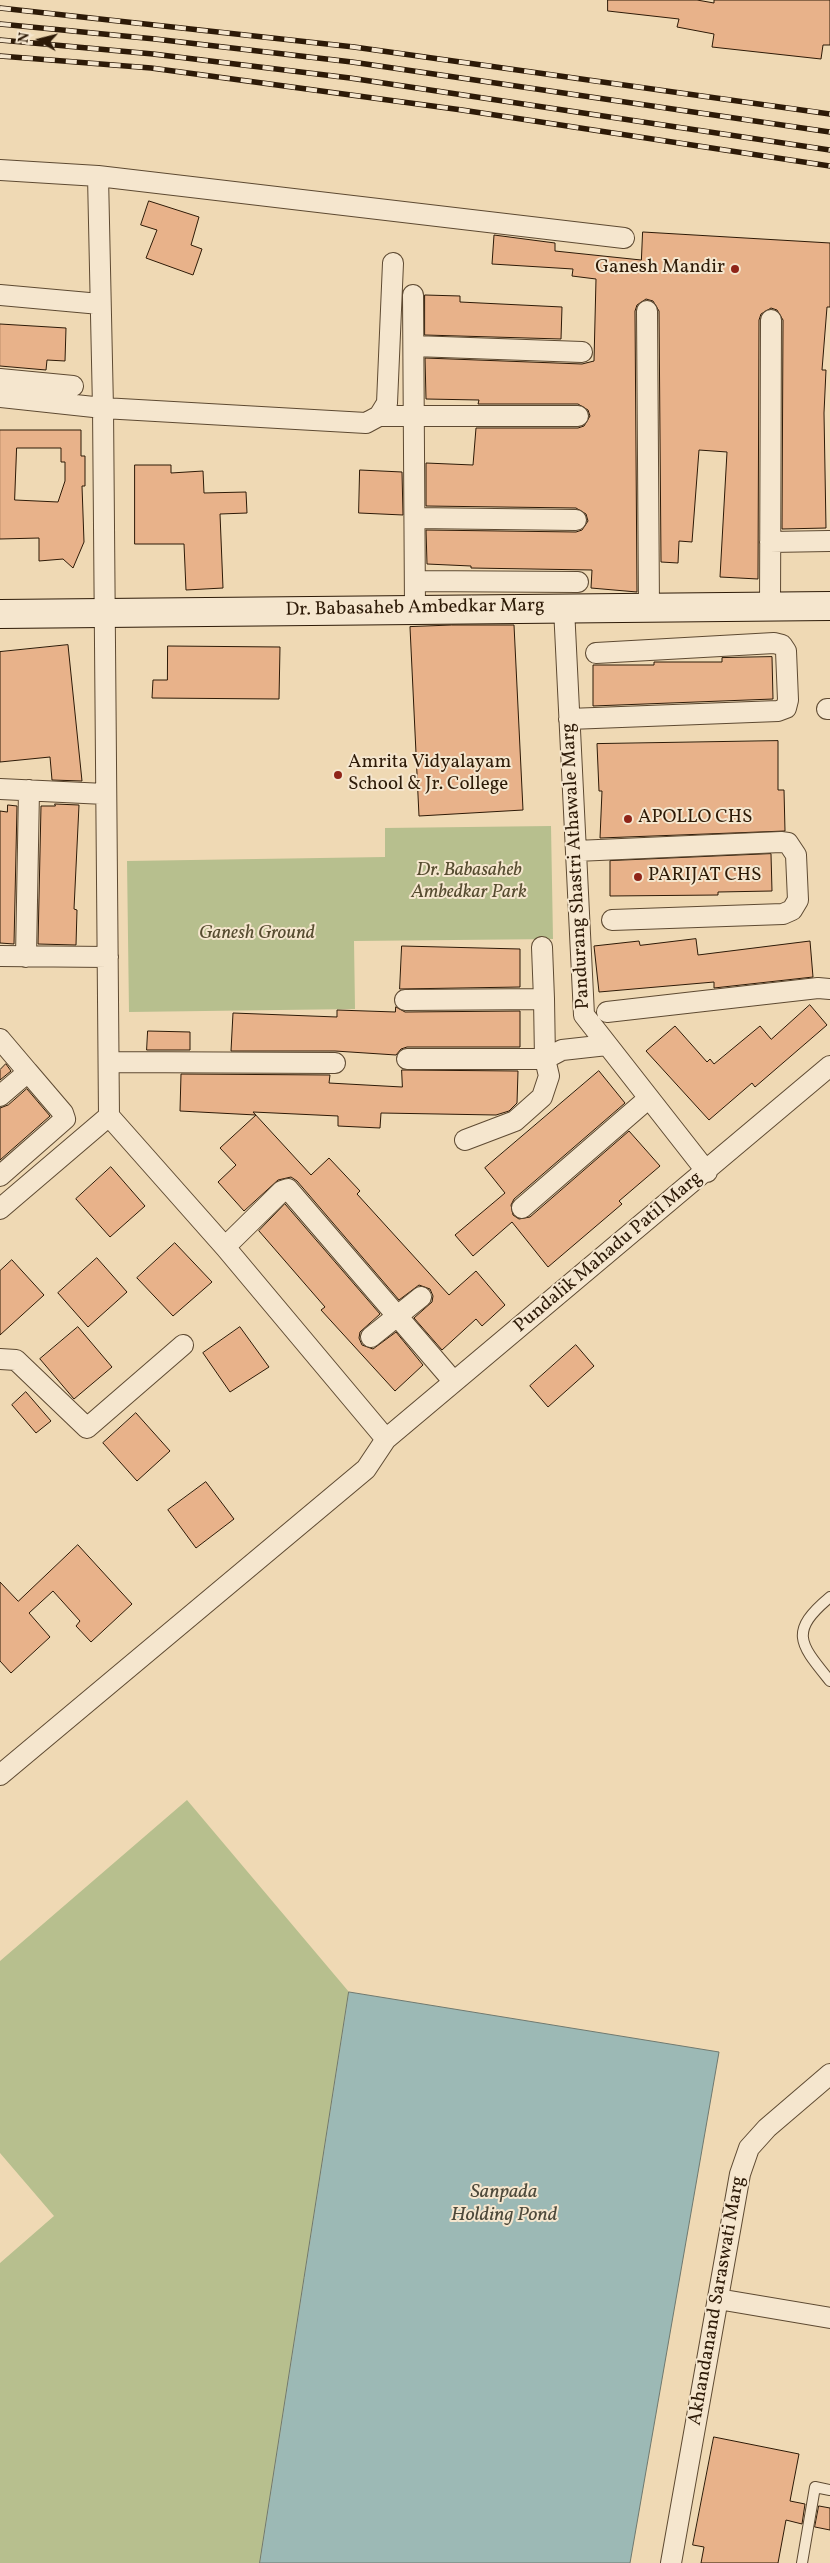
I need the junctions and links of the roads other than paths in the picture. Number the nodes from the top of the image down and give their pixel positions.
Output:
1 (0, 170) edge
2 (98, 176) junction
3 (624, 238) dead end
4 (393, 263) dead end
5 (0, 295) edge
6 (413, 295) dead end
7 (100, 304) junction
8 (647, 311) dead end
9 (771, 320) dead end
10 (414, 346) junction
11 (582, 352) dead end
12 (0, 380) edge
13 (73, 386) dead end
14 (0, 397) edge
15 (103, 408) junction
16 (379, 416) junction
17 (414, 416) junction
18 (578, 416) dead end
19 (415, 518) junction
20 (576, 520) dead end
21 (829, 541) dead end
22 (770, 542) junction
23 (415, 581) junction
24 (578, 582) dead end
25 (770, 606) junction
26 (830, 606) edge
27 (649, 607) junction
28 (564, 608) junction
29 (415, 610) junction
30 (103, 612) junction
31 (0, 614) edge
32 (596, 653) dead end
33 (569, 719) junction
34 (0, 789) edge
35 (29, 790) junction
36 (106, 794) junction
37 (576, 851) junction
38 (612, 920) dead end
39 (542, 947) dead end
40 (0, 956) edge
41 (26, 957) junction
42 (108, 957) junction
43 (830, 990) edge
44 (544, 999) junction
45 (405, 1000) dead end
46 (607, 1012) dead end
47 (0, 1039) edge
48 (607, 1045) junction
49 (545, 1058) junction
50 (407, 1059) dead end
51 (109, 1062) junction
52 (335, 1063) dead end
53 (830, 1066) edge
54 (28, 1072) junction
55 (0, 1096) edge
56 (649, 1098) junction
57 (110, 1116) junction
58 (465, 1140) dead end
59 (706, 1172) junction
60 (0, 1176) edge
61 (522, 1208) dead end
62 (0, 1209) edge
63 (226, 1248) junction
64 (421, 1297) dead end
65 (397, 1316) junction
66 (372, 1337) dead end
67 (183, 1344) dead end
68 (0, 1359) edge
69 (454, 1382) junction
70 (386, 1439) junction
71 (830, 1597) edge
72 (830, 1681) edge
73 (0, 1775) edge
74 (830, 2074) edge
75 (718, 2299) junction
76 (829, 2317) edge
77 (830, 2490) edge
78 (671, 2563) edge
79 (802, 2563) edge

1 - 2 street
2 - 3 street
2 - 7 street
4 - 16 street
5 - 7 street
6 - 10 street
7 - 15 street
8 - 27 street
9 - 22 street
10 - 11 street
10 - 17 street
12 - 13 street
14 - 15 street
15 - 16 street
15 - 30 street
16 - 17 street
17 - 18 street
17 - 19 street
19 - 20 street
19 - 23 street
21 - 22 street
22 - 25 street
23 - 24 street
23 - 29 street
25 - 26 main road, Dr. Babasaheb Ambedkar Marg
25 - 27 main road, Dr. Babasaheb Ambedkar Marg
27 - 28 main road, Dr. Babasaheb Ambedkar Marg
28 - 29 main road, Dr. Babasaheb Ambedkar Marg
28 - 33 street, Pandurang Shastri Athawale Marg
29 - 30 main road, Dr. Babasaheb Ambedkar Marg
30 - 31 main road, Dr. Babasaheb Ambedkar Marg
30 - 36 street
32 - 33 street
33 - 37 street, Pandurang Shastri Athawale Marg
34 - 35 street
35 - 36 street
35 - 41 street
36 - 42 street
37 - 38 street
37 - 48 street, Pandurang Shastri Athawale Marg
39 - 44 street
40 - 41 street
41 - 42 street
42 - 51 street
43 - 46 street
44 - 45 street
44 - 49 street
47 - 54 street
48 - 49 street
48 - 56 street, Pandurang Shastri Athawale Marg
49 - 50 street
49 - 58 street
51 - 52 street
51 - 57 street
53 - 59 street, Pundalik Mahadu Patil Marg
54 - 55 street
54 - 60 street
56 - 59 street, Pandurang Shastri Athawale Marg
56 - 61 street
57 - 62 street
57 - 63 street
59 - 69 street, Pundalik Mahadu Patil Marg
63 - 65 street
63 - 70 street
64 - 65 street
65 - 66 street
65 - 69 street
67 - 68 street
69 - 70 street, Pundalik Mahadu Patil Marg
70 - 73 street, Pundalik Mahadu Patil Marg
71 - 72 lane
74 - 75 street, Akhandanand Saraswati Marg
75 - 76 street
75 - 78 street, Akhandanand Saraswati Marg
77 - 79 lane

